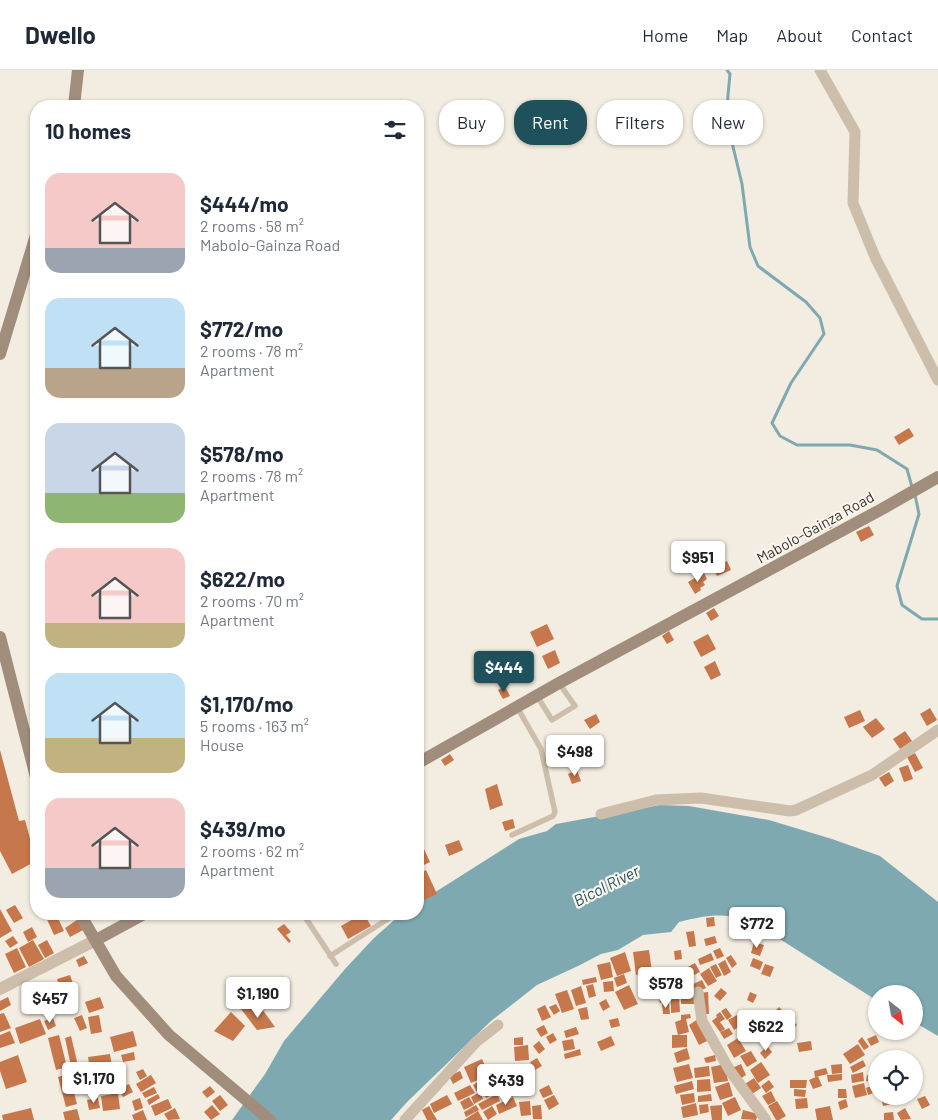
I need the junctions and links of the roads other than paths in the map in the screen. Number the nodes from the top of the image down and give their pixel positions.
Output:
1 (78, 70) edge
2 (820, 70) edge
3 (75, 100) edge
4 (30, 255) edge
5 (0, 354) edge
6 (938, 380) edge
7 (938, 477) edge
8 (0, 637) edge
9 (559, 683) junction
10 (537, 696) junction
11 (518, 707) junction
12 (938, 730) edge
13 (30, 754) edge
14 (424, 760) edge
15 (600, 814) dead end
16 (512, 835) dead end
17 (84, 920) edge
18 (133, 920) edge
19 (307, 920) edge
20 (386, 920) edge
21 (96, 940) junction
22 (330, 956) junction
23 (336, 964) dead end
24 (0, 989) edge
25 (698, 992) dead end
26 (498, 1025) dead end
27 (270, 1120) edge
28 (404, 1120) edge
29 (766, 1120) edge

1 - 3 main road
2 - 6 street
4 - 5 main road
7 - 9 main road, Mabolo-Gainza Road
8 - 13 main road
9 - 10 main road, Mabolo-Gainza Road
9 - 10 lane
10 - 11 main road, Mabolo-Gainza Road
11 - 14 main road, Mabolo-Gainza Road
11 - 16 lane
12 - 15 street
17 - 21 main road
18 - 21 main road
19 - 22 lane
20 - 22 lane
21 - 24 street
21 - 27 main road
22 - 23 lane
25 - 29 street
26 - 28 street

